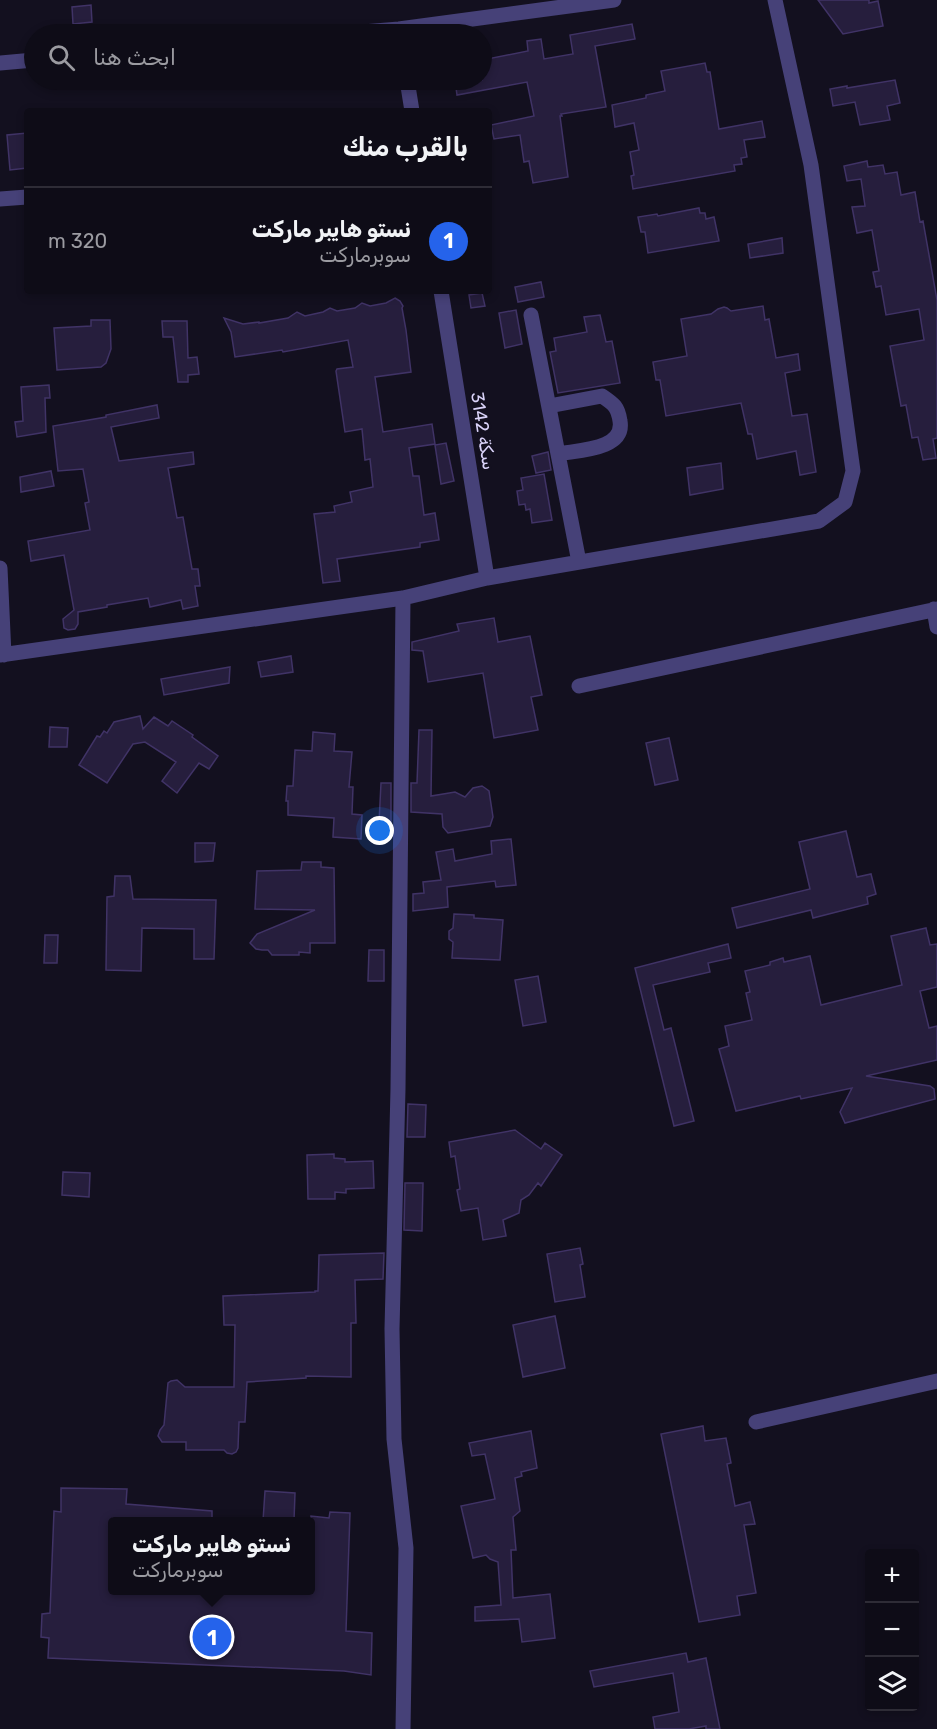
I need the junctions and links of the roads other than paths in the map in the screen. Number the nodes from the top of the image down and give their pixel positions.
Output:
1 (614, 0) edge
2 (775, 0) edge
3 (453, 24) edge
4 (24, 61) edge
5 (0, 63) edge
6 (409, 90) edge
7 (412, 108) edge
8 (24, 197) edge
9 (0, 199) edge
10 (441, 294) edge
11 (531, 315) dead end
12 (549, 406) junction
13 (558, 454) junction
14 (579, 562) junction
15 (0, 568) edge
16 (487, 578) junction
17 (403, 598) junction
18 (936, 609) edge
19 (937, 627) edge
20 (2, 655) edge
21 (579, 686) dead end
22 (937, 1381) edge
23 (756, 1422) dead end
24 (403, 1729) edge

1 - 3 street
2 - 14 street
4 - 5 street
6 - 7 street
8 - 9 street
10 - 16 street, سكة 3142
11 - 12 street
12 - 13 street
12 - 13 street
13 - 14 street
14 - 16 street
15 - 20 street
16 - 17 street
17 - 20 street
17 - 24 street
18 - 19 street
18 - 21 street
22 - 23 street

